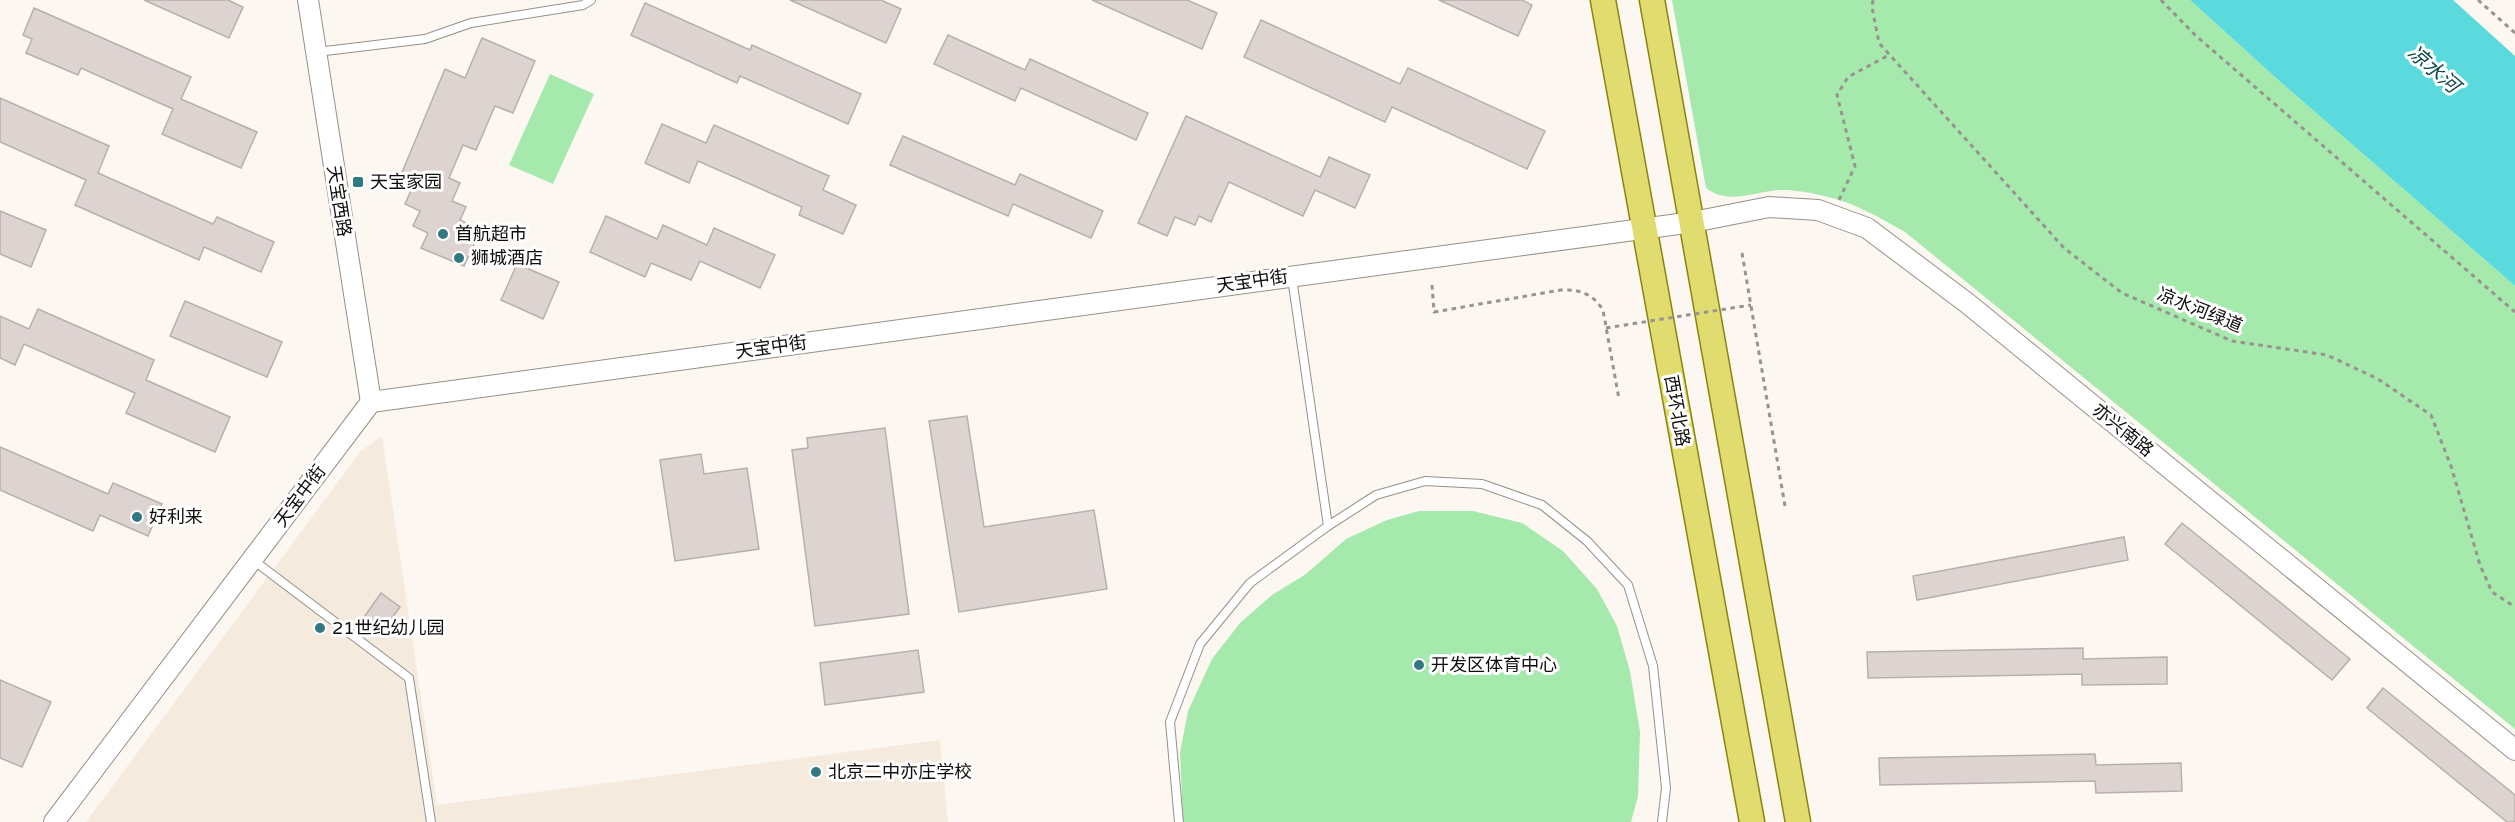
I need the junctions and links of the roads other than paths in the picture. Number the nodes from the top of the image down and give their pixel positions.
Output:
1 (308, 0) edge
2 (591, 0) edge
3 (1603, 0) edge
4 (1652, 0) edge
5 (582, 2) edge
6 (316, 53) junction
7 (1693, 222) junction
8 (1643, 228) junction
9 (1292, 276) junction
10 (371, 402) junction
11 (1328, 526) junction
12 (252, 559) junction
13 (2515, 750) edge
14 (54, 822) edge
15 (432, 822) edge
16 (1179, 822) edge
17 (1662, 822) edge
18 (1752, 822) edge
19 (1798, 822) edge

1 - 6 street, 天宝西路
2 - 5 lane
3 - 8 main road, 西环北路
4 - 7 main road
5 - 6 lane
6 - 10 street, 天宝西路
7 - 8 street, 天宝中街
7 - 13 street, 亦兴南路
7 - 19 main road
8 - 9 street, 天宝中街
8 - 18 main road, 西环北路
9 - 10 street, 天宝中街
9 - 11 lane
10 - 12 street, 天宝中街
11 - 16 lane
11 - 17 lane
12 - 14 street, 天宝中街
12 - 15 lane

